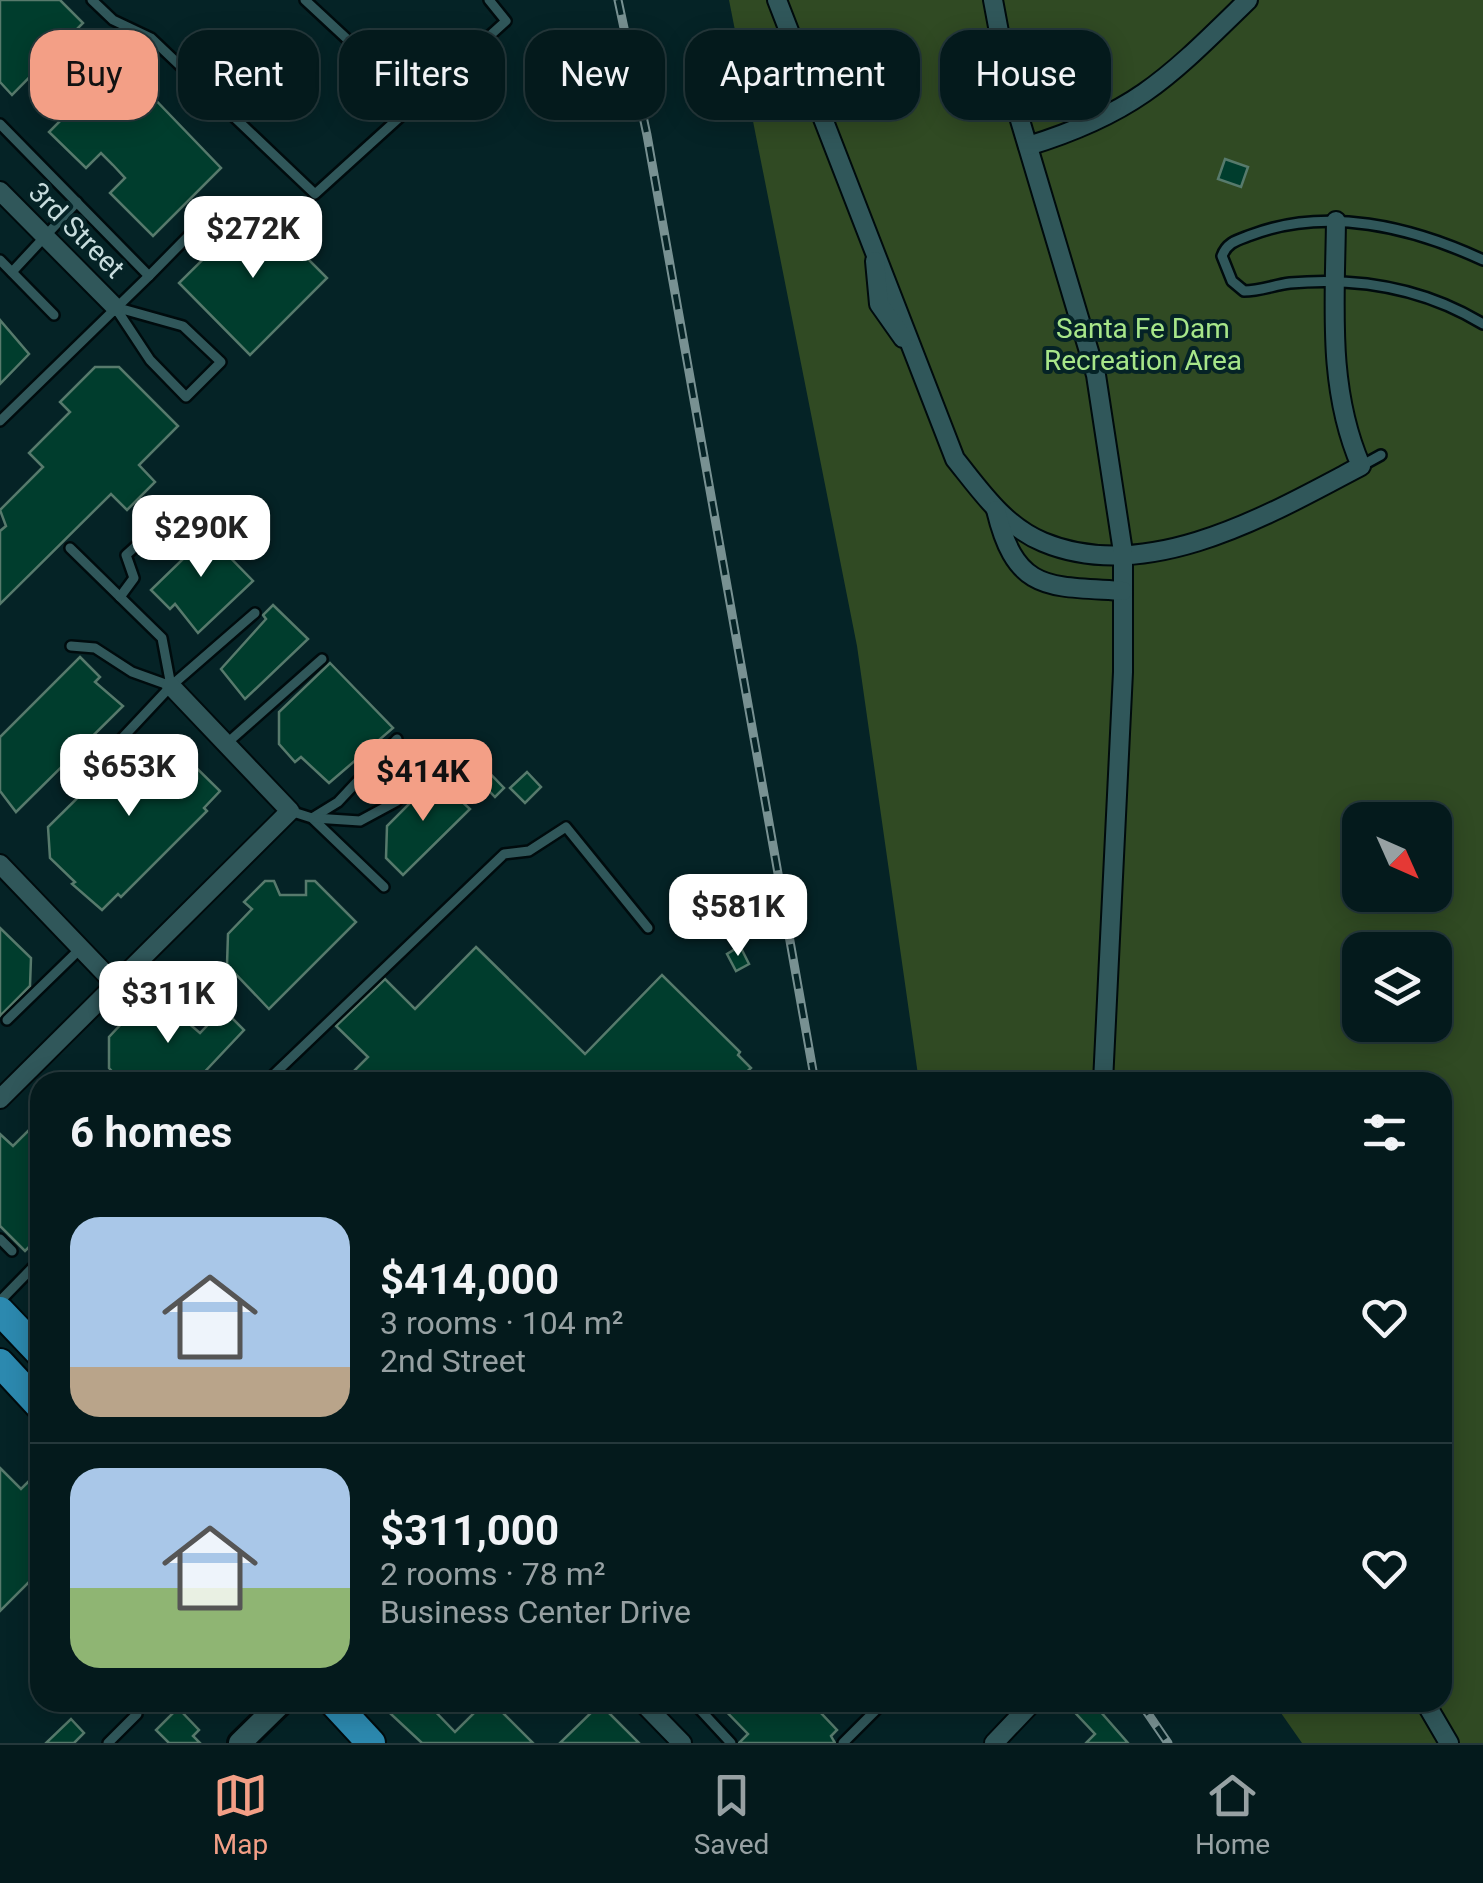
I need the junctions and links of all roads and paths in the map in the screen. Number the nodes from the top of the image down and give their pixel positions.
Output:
1 (92, 0) edge
2 (305, 0) edge
3 (488, 0) edge
4 (777, 0) edge
5 (992, 0) edge
6 (1248, 0) edge
7 (496, 30) edge
8 (339, 32) edge
9 (397, 120) edge
10 (0, 124) edge
11 (1028, 146) junction
12 (0, 192) edge
13 (77, 202) junction
14 (212, 212) dead end
15 (1336, 221) junction
16 (44, 235) junction
17 (0, 260) edge
18 (1483, 260) edge
19 (12, 272) junction
20 (149, 276) junction
21 (1335, 282) junction
22 (115, 306) junction
23 (54, 314) dead end
24 (1483, 324) edge
25 (0, 421) edge
26 (1381, 454) dead end
27 (1361, 466) junction
28 (996, 510) junction
29 (175, 511) dead end
30 (70, 548) dead end
31 (1123, 552) junction
32 (1123, 591) junction
33 (120, 597) junction
34 (255, 613) dead end
35 (71, 646) dead end
36 (322, 660) dead end
37 (171, 686) junction
38 (397, 739) dead end
39 (226, 744) junction
40 (94, 767) dead end
41 (397, 800) dead end
42 (290, 811) junction
43 (312, 818) junction
44 (0, 864) edge
45 (384, 887) dead end
46 (648, 928) dead end
47 (81, 948) junction
48 (116, 985) junction
49 (7, 1020) dead end
50 (276, 1072) edge
51 (1103, 1072) edge
52 (3, 1090) edge
53 (0, 1238) edge
54 (12, 1251) dead end
55 (30, 1270) edge
56 (0, 1301) edge
57 (0, 1312) edge
58 (30, 1343) edge
59 (0, 1363) edge
60 (30, 1395) edge
61 (272, 1712) edge
62 (342, 1712) edge
63 (652, 1712) edge
64 (702, 1712) edge
65 (874, 1712) edge
66 (1023, 1712) edge
67 (1431, 1712) edge
68 (137, 1714) dead end
69 (108, 1743) edge
70 (240, 1743) edge
71 (371, 1743) edge
72 (682, 1743) edge
73 (731, 1743) edge
74 (843, 1743) edge
75 (994, 1743) edge
76 (1449, 1743) edge

1 - 9 lane
2 - 8 lane
3 - 7 lane
4 - 28 street
5 - 11 street
6 - 11 street
10 - 13 lane
11 - 31 street
12 - 16 street, 3rd Street
13 - 16 lane
13 - 20 lane
14 - 20 lane
15 - 18 lane
15 - 21 street
15 - 21 lane
16 - 19 lane
16 - 22 street, 3rd Street
17 - 19 lane
19 - 23 lane
20 - 22 lane
21 - 24 lane
21 - 27 street
22 - 22 lane
22 - 25 lane
26 - 27 lane
27 - 31 street
28 - 31 street
28 - 32 street
29 - 33 lane
30 - 33 lane
31 - 32 street
32 - 51 street
33 - 37 lane
34 - 37 lane
35 - 37 lane
36 - 39 lane
37 - 39 street
37 - 40 lane
38 - 43 lane
39 - 42 street
41 - 43 lane
42 - 43 lane
42 - 48 street
43 - 45 lane
44 - 47 street
46 - 50 lane
47 - 48 street
47 - 49 lane
48 - 52 street
53 - 54 lane
55 - 56 lane
57 - 58 main road
59 - 60 main road
61 - 70 street
62 - 71 main road
63 - 72 street
64 - 73 lane
65 - 74 lane
66 - 75 street
67 - 76 street
68 - 69 lane

